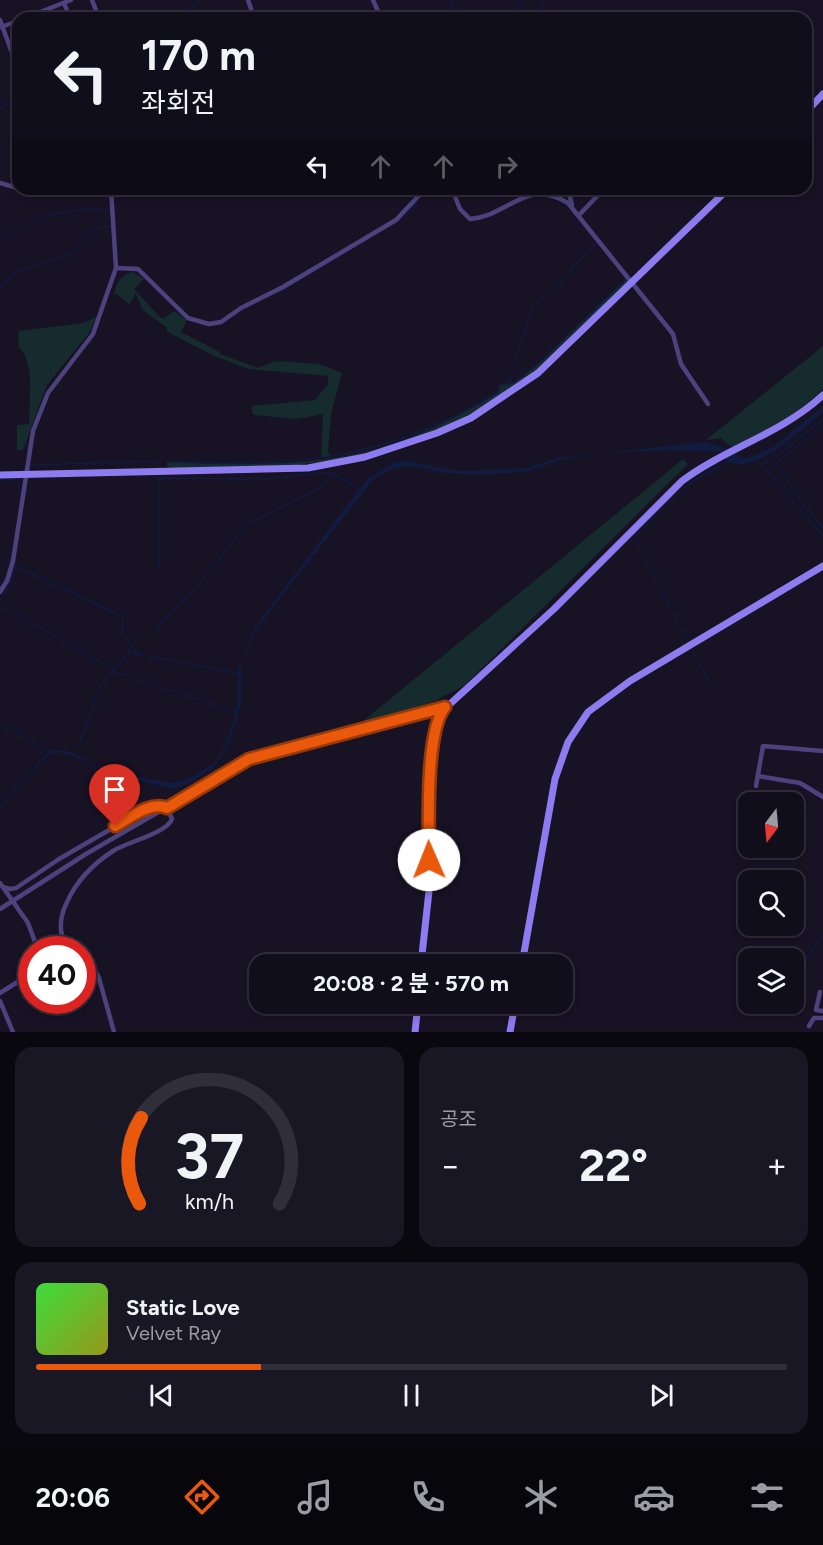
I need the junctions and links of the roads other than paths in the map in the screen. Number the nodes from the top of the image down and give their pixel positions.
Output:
1 (71, 0) edge
2 (64, 1) edge
3 (39, 12) edge
4 (0, 20) edge
5 (1, 27) edge
6 (12, 54) edge
7 (823, 94) edge
8 (812, 106) edge
9 (111, 195) edge
10 (419, 195) edge
11 (454, 195) edge
12 (531, 195) edge
13 (544, 195) edge
14 (570, 195) edge
15 (598, 195) edge
16 (722, 195) edge
17 (573, 208) junction
18 (579, 215) junction
19 (116, 268) junction
20 (632, 283) junction
21 (823, 395) edge
22 (708, 404) dead end
23 (0, 475) edge
24 (24, 475) junction
25 (823, 566) edge
26 (0, 591) edge
27 (445, 707) junction
28 (823, 751) edge
29 (758, 776) junction
30 (756, 786) dead end
31 (823, 797) edge
32 (167, 808) junction
33 (2, 885) edge
34 (12, 902) junction
35 (0, 909) edge
36 (33, 936) edge
37 (64, 936) edge
38 (423, 954) edge
39 (524, 954) edge
40 (96, 973) edge
41 (18, 982) edge
42 (820, 992) dead end
43 (0, 993) edge
44 (0, 1001) edge
45 (823, 1011) edge
46 (417, 1014) edge
47 (513, 1014) edge
48 (823, 1018) edge
49 (809, 1026) dead end
50 (13, 1032) edge
51 (114, 1032) edge
52 (415, 1032) edge
53 (510, 1032) edge

1 - 2 street
2 - 3 street
4 - 5 street
5 - 6 street
7 - 8 street
9 - 19 street
10 - 19 street
11 - 12 street
13 - 17 street
14 - 17 street
15 - 18 street
16 - 20 street
17 - 18 street
18 - 20 street
19 - 24 street
20 - 22 street
20 - 24 street
21 - 27 street
23 - 24 street
24 - 26 street
25 - 39 street
27 - 32 street
27 - 38 street
28 - 29 street
29 - 30 street
29 - 31 street
32 - 33 street
32 - 34 street
32 - 37 street
33 - 34 street
34 - 35 street
34 - 36 street
40 - 51 street
41 - 43 street
42 - 45 street
44 - 50 street
46 - 52 street
47 - 53 street
48 - 49 street

